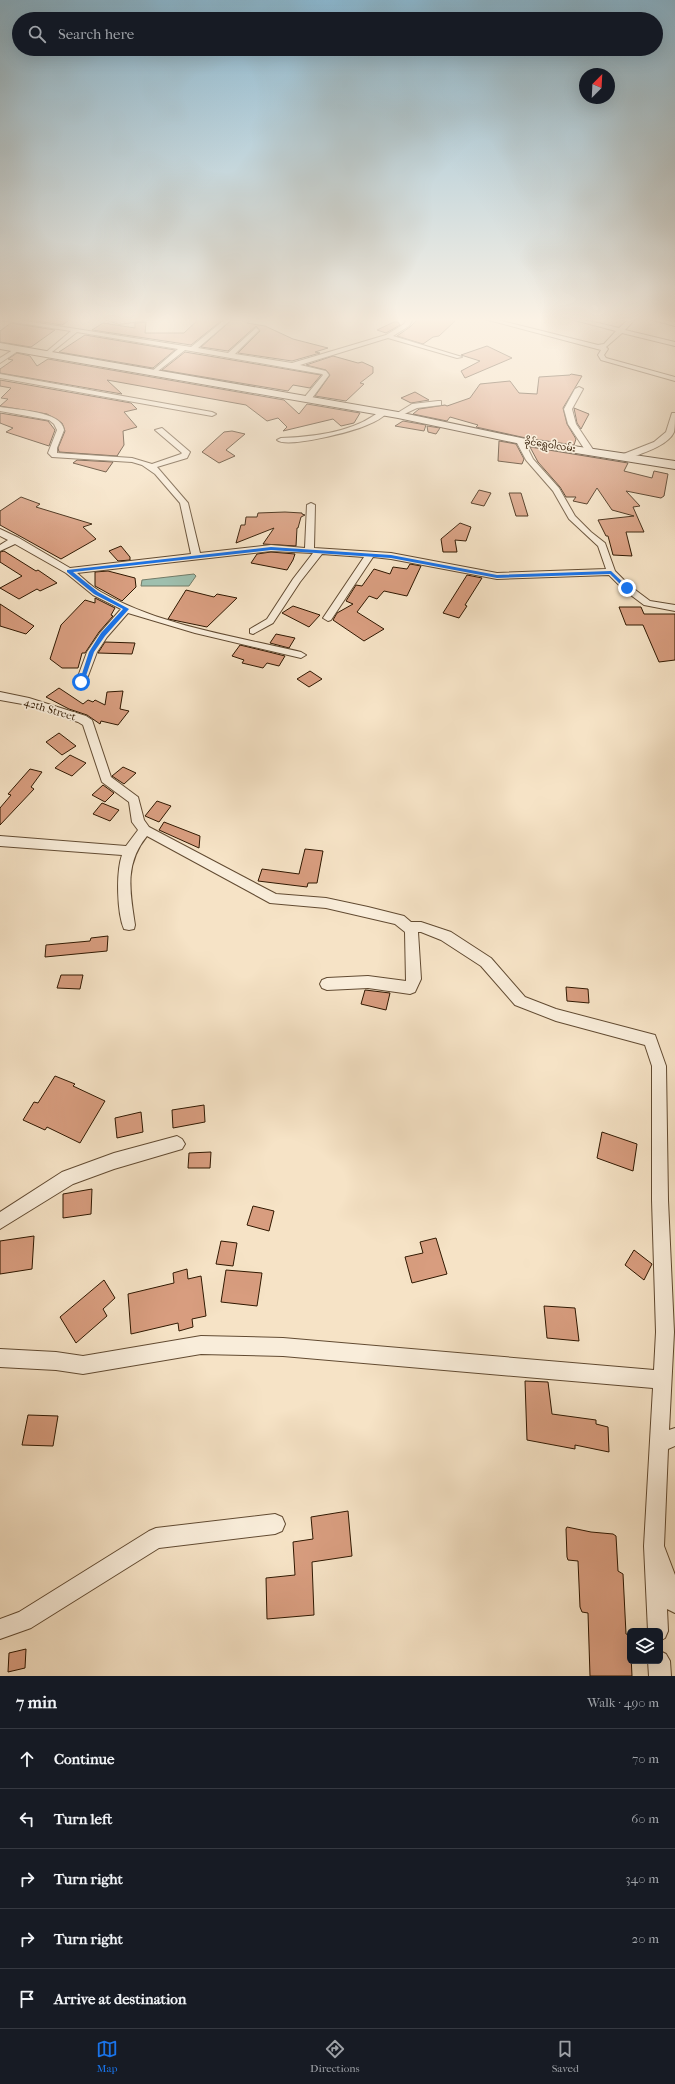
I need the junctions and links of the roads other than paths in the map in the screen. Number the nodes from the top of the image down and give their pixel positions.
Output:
1 (107, 395) edge
2 (285, 395) edge
3 (310, 395) edge
4 (576, 395) edge
5 (307, 399) junction
6 (438, 403) dead end
7 (0, 409) edge
8 (384, 412) junction
9 (212, 414) dead end
10 (398, 415) junction
11 (675, 415) edge
12 (159, 430) dead end
13 (280, 440) dead end
14 (520, 441) junction
15 (590, 451) junction
16 (624, 457) junction
17 (675, 465) edge
18 (150, 467) junction
19 (312, 505) dead end
20 (0, 532) edge
21 (16, 540) junction
22 (0, 548) edge
23 (309, 551) junction
24 (319, 552) junction
25 (370, 555) junction
26 (196, 557) junction
27 (69, 571) junction
28 (611, 572) junction
29 (675, 608) edge
30 (126, 609) junction
31 (328, 618) dead end
32 (253, 631) dead end
33 (301, 655) dead end
34 (81, 682) dead end
35 (0, 696) edge
36 (145, 830) junction
37 (0, 842) edge
38 (130, 851) junction
39 (128, 925) dead end
40 (409, 927) junction
41 (327, 984) dead end
42 (177, 1144) dead end
43 (0, 1221) edge
44 (0, 1358) edge
45 (661, 1380) junction
46 (667, 1440) edge
47 (275, 1524) dead end
48 (654, 1546) junction
49 (675, 1602) edge
50 (658, 1628) edge
51 (0, 1629) edge
52 (659, 1664) edge
53 (660, 1676) edge

1 - 9 street
2 - 5 street, ခိုင်ရွှေဝါလမ်း
3 - 5 street
4 - 15 street
5 - 8 street, ခိုင်ရွှေဝါလမ်း
6 - 10 street
7 - 18 street
8 - 10 street, ခိုင်ရွှေဝါလမ်း
8 - 13 street
10 - 14 street, ခိုင်ရွှေဝါလမ်း
11 - 16 street
12 - 18 street
14 - 15 street, ခိုင်ရွှေဝါလမ်း
14 - 28 street
15 - 16 street, ခိုင်ရွှေဝါလမ်း
16 - 17 street, ခိုင်ရွှေဝါလမ်း
18 - 26 street
19 - 23 street
20 - 21 street
21 - 22 street
21 - 27 street
23 - 24 street
23 - 26 street
24 - 25 street
24 - 32 street
25 - 28 street
25 - 31 street
26 - 27 street
27 - 30 street
28 - 29 street
30 - 33 street
30 - 34 street
35 - 36 street, 42th Street
36 - 38 street
36 - 40 street
37 - 38 street
38 - 39 street
40 - 41 street
40 - 45 street
42 - 43 street
44 - 45 street
45 - 46 street
46 - 48 street
47 - 51 street
48 - 49 street
48 - 50 street
52 - 53 street

